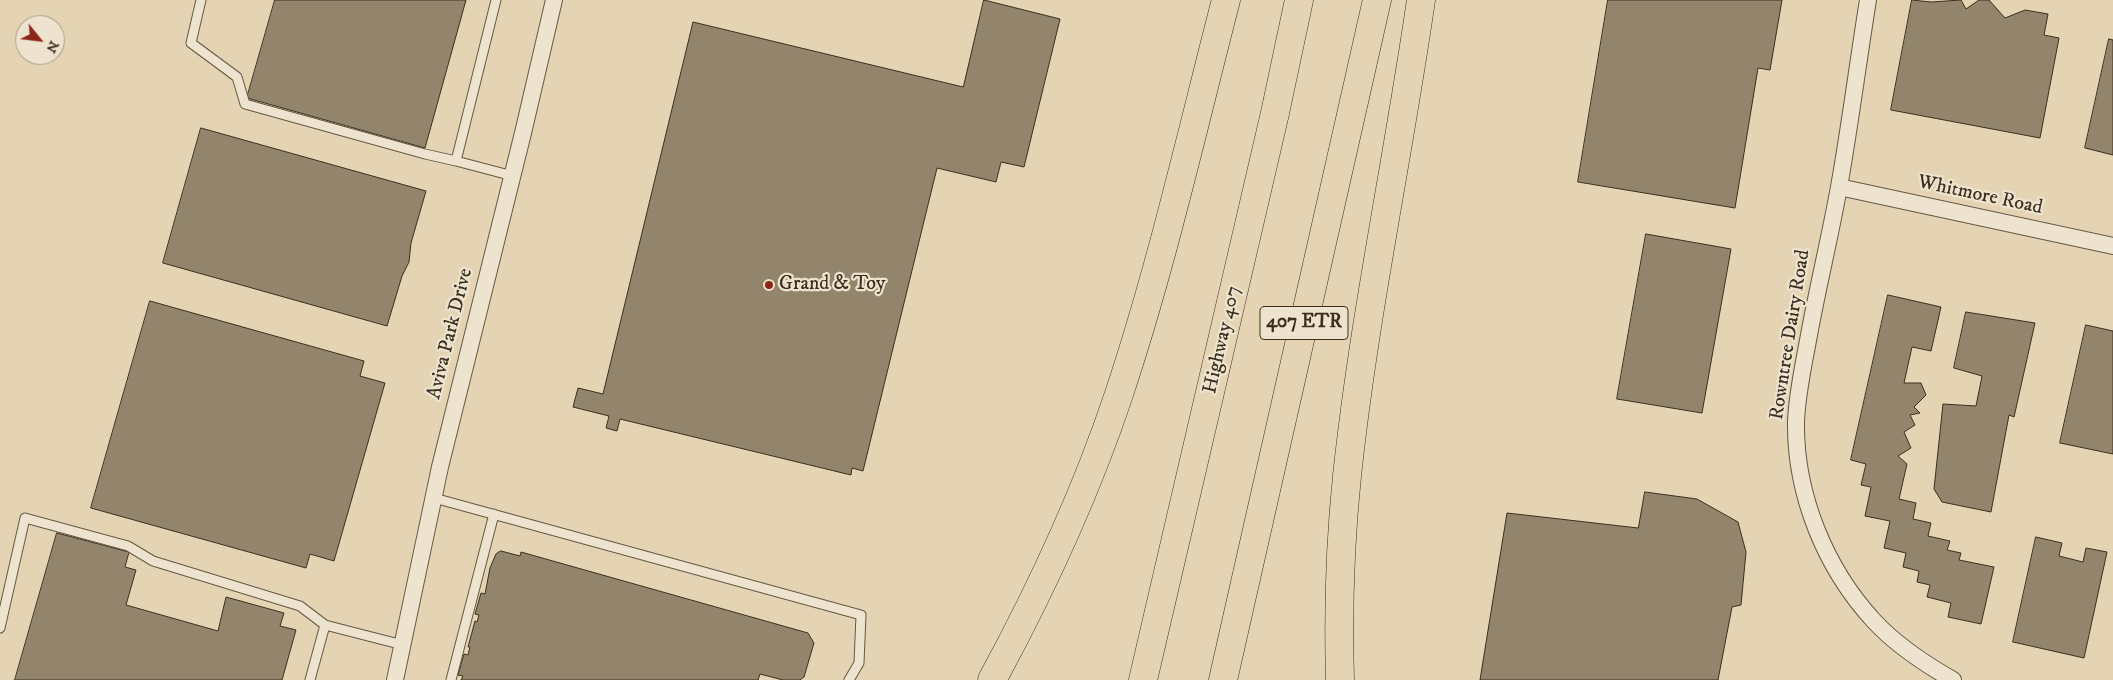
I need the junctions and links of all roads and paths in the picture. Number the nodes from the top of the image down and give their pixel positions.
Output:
1 (201, 0) edge
2 (496, 0) edge
3 (554, 0) edge
4 (1226, 0) edge
5 (1299, 0) edge
6 (1377, 0) edge
7 (1421, 0) edge
8 (1868, 0) edge
9 (456, 161) junction
10 (512, 176) junction
11 (1839, 187) junction
12 (2113, 246) edge
13 (1205, 419) junction
14 (434, 498) junction
15 (494, 514) junction
16 (1243, 595) junction
17 (325, 625) junction
18 (0, 628) edge
19 (403, 645) junction
20 (310, 680) edge
21 (395, 680) edge
22 (451, 680) edge
23 (849, 680) edge
24 (992, 680) edge
25 (1124, 680) edge
26 (1143, 680) edge
27 (1223, 680) edge
28 (1229, 680) edge
29 (1340, 680) edge
30 (1953, 680) edge

1 - 9 lane
2 - 9 lane
3 - 10 street, Aviva Park Drive
4 - 24 highway
5 - 13 highway, Highway 407 / 407 ETR
6 - 16 highway, 407 ETR
7 - 29 highway
8 - 11 street, Rowntree Dairy Road
9 - 10 lane
10 - 14 street, Aviva Park Drive
11 - 12 street, Whitmore Road
11 - 30 street, Rowntree Dairy Road
13 - 25 highway
13 - 26 highway, Highway 407 / 407 ETR
14 - 15 lane
14 - 19 street, Aviva Park Drive
15 - 22 lane
15 - 23 lane
16 - 27 highway, 407 ETR
16 - 28 highway
17 - 18 lane
17 - 19 lane
17 - 20 lane
19 - 21 street, Aviva Park Drive

